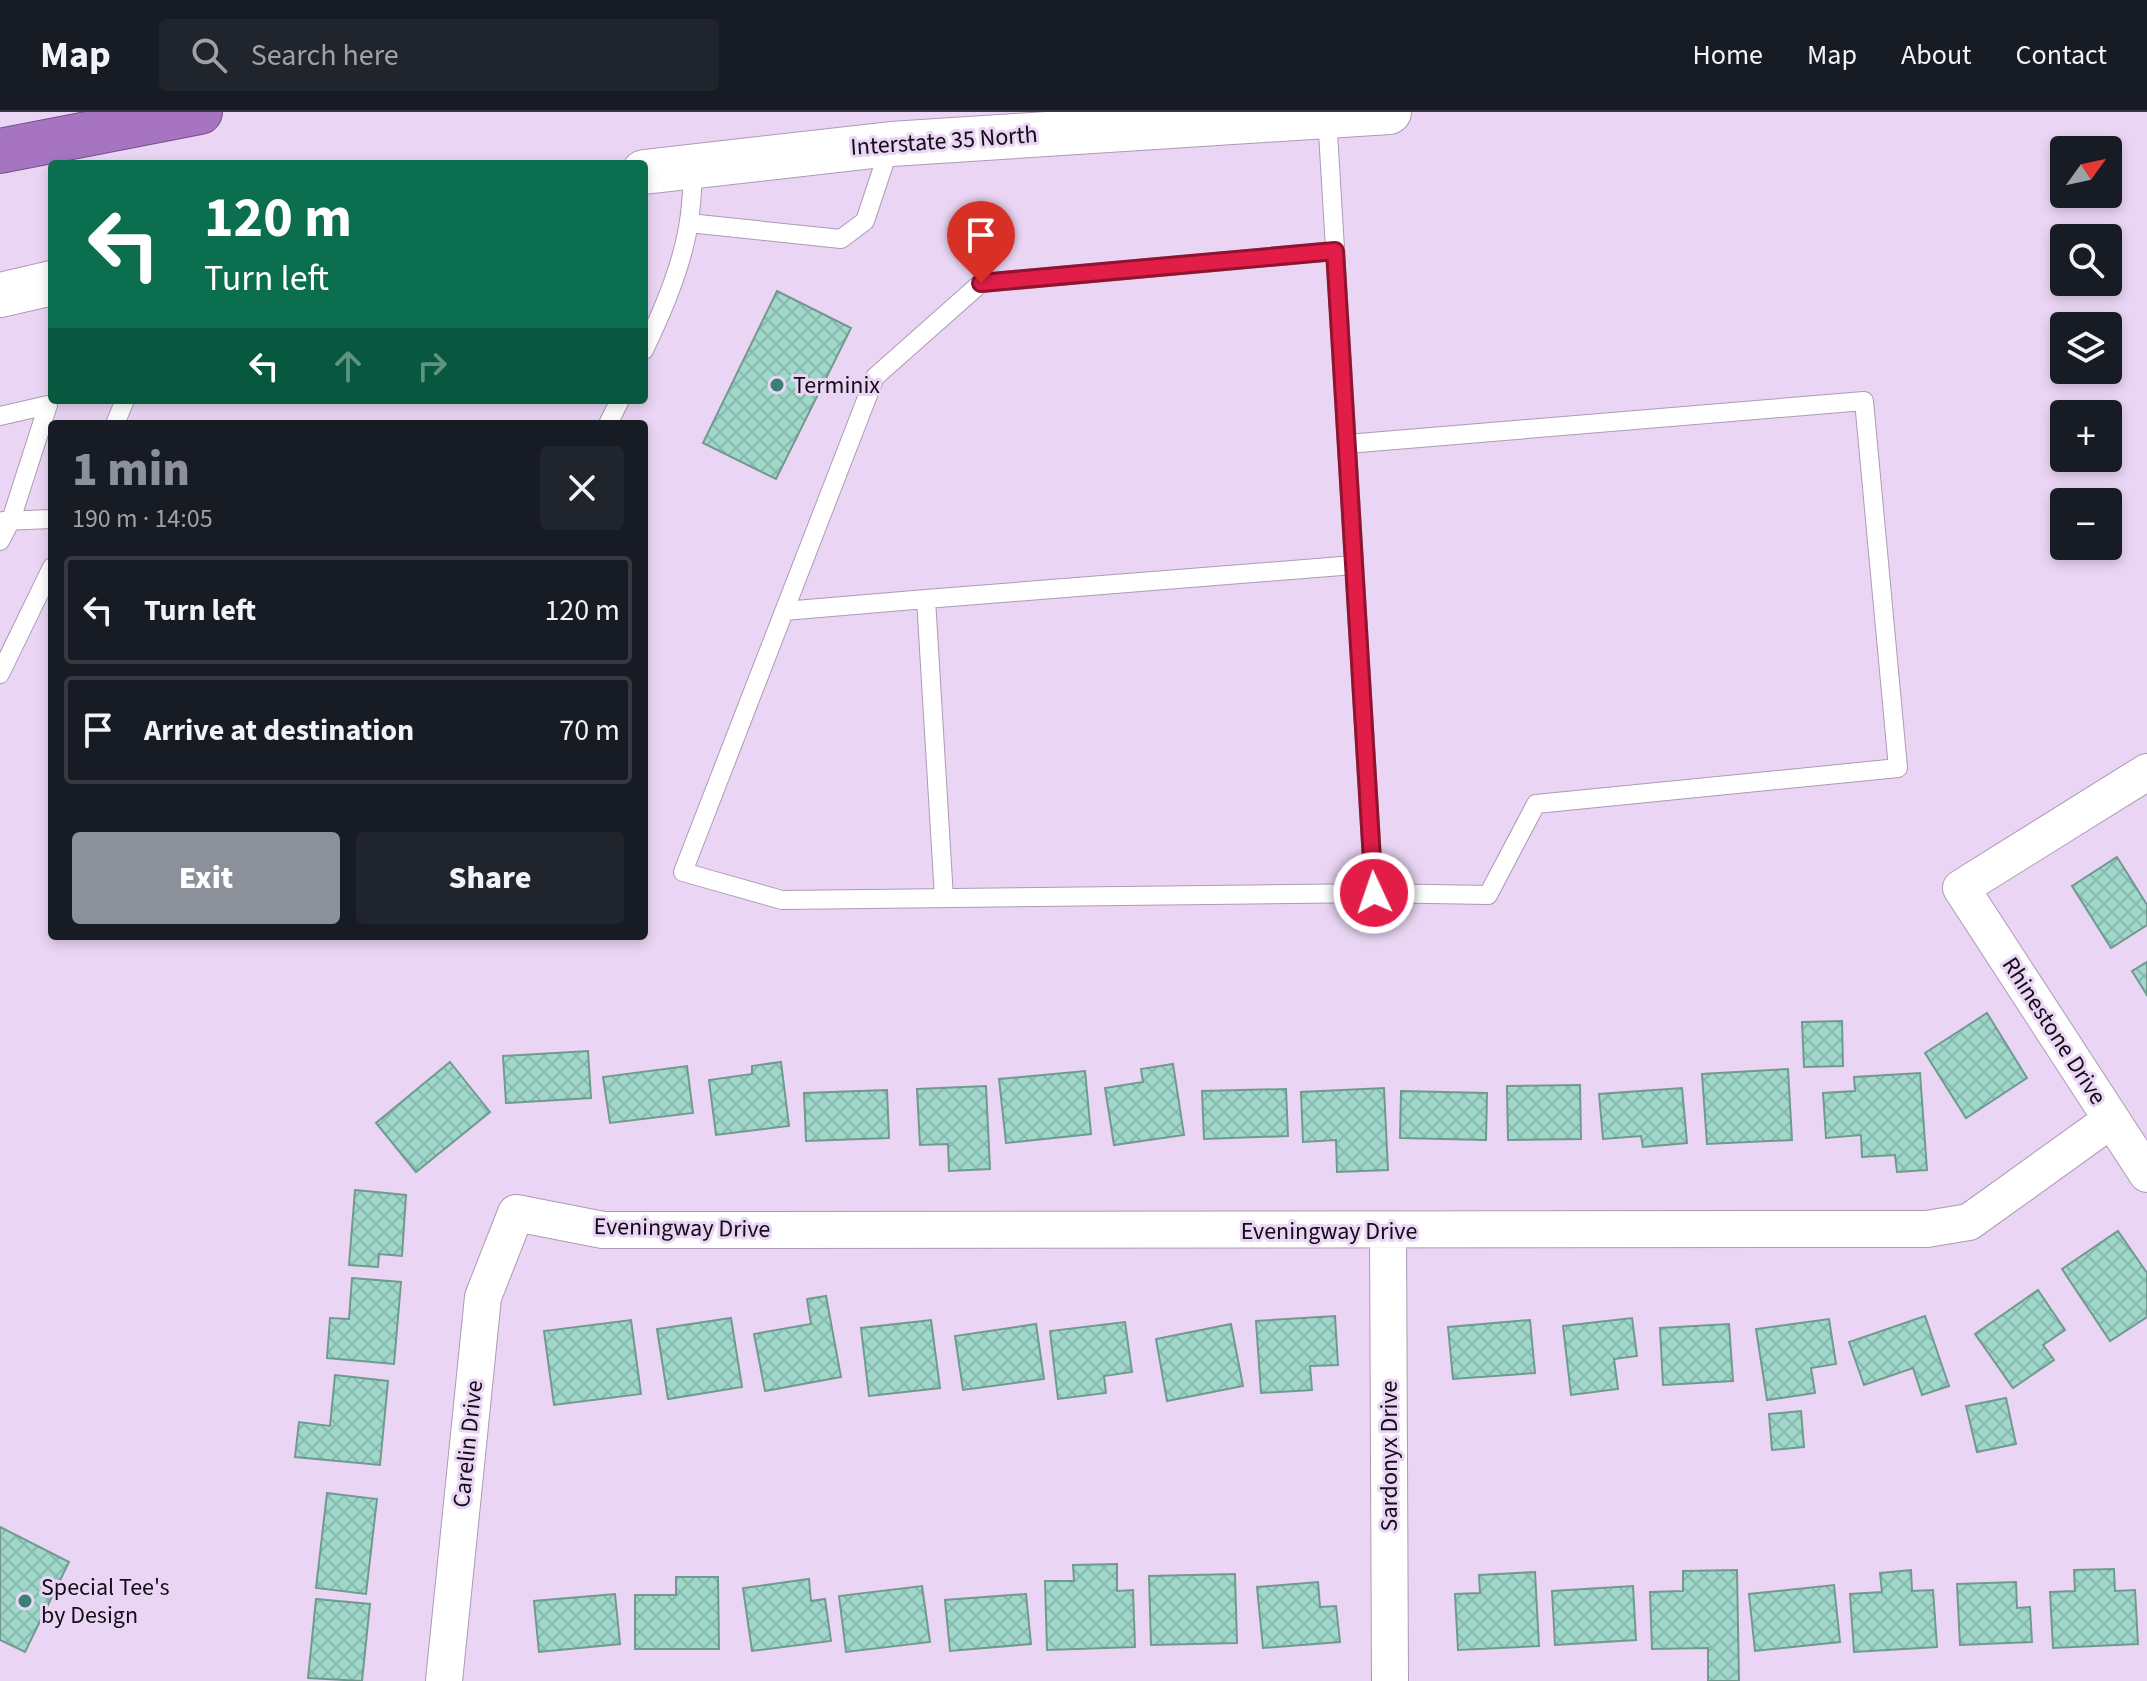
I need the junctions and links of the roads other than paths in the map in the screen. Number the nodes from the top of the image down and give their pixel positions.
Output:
1 (200, 112) edge
2 (1389, 112) edge
3 (1327, 116) junction
4 (891, 144) junction
5 (0, 151) edge
6 (694, 165) junction
7 (648, 171) edge
8 (689, 223) junction
9 (1335, 251) junction
10 (48, 284) edge
11 (0, 295) edge
12 (648, 342) edge
13 (0, 416) edge
14 (1347, 444) junction
15 (48, 519) edge
16 (5, 521) edge
17 (0, 541) edge
18 (1354, 565) junction
19 (48, 575) edge
20 (926, 599) junction
21 (784, 611) junction
22 (0, 674) edge
23 (2147, 772) edge
24 (1374, 893) junction
25 (944, 898) junction
26 (2111, 1120) junction
27 (2147, 1174) edge
28 (516, 1213) joint
29 (1388, 1231) junction
30 (444, 1681) edge
31 (1390, 1681) edge

1 - 5 highway
2 - 3 main road, Interstate 35 North
3 - 4 main road, Interstate 35 North
3 - 9 lane
4 - 6 main road, Interstate 35 North
4 - 8 lane
6 - 7 main road, Interstate 35 North
6 - 8 lane
8 - 12 lane
9 - 14 lane
9 - 21 lane
10 - 11 main road
13 - 16 lane
14 - 18 lane
14 - 24 lane
15 - 16 lane
16 - 17 lane
18 - 20 lane
18 - 24 lane
19 - 22 lane
20 - 21 lane
20 - 25 lane
21 - 25 lane
23 - 26 street, Rhinestone Drive
24 - 25 lane
26 - 27 street, Rhinestone Drive
26 - 29 street, Eveningway Drive
28 - 29 street, Eveningway Drive
28 - 30 street, Carelin Drive
29 - 31 street, Sardonyx Drive

